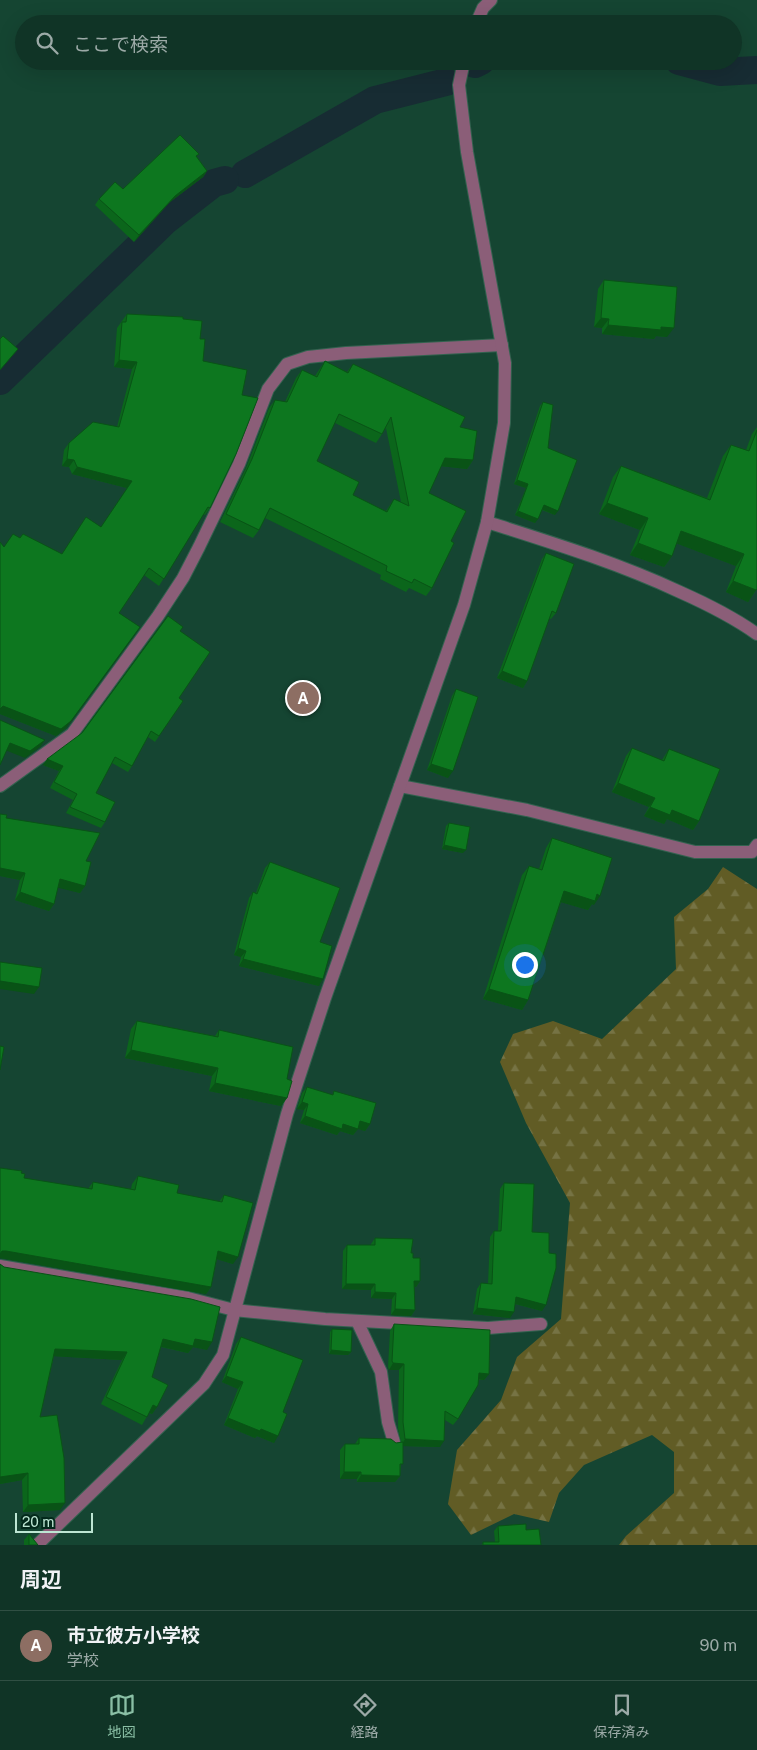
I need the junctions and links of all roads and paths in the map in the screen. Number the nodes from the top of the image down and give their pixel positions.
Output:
1 (491, 0) edge
2 (480, 15) edge
3 (462, 70) edge
4 (502, 345) junction
5 (487, 522) junction
6 (757, 634) edge
7 (39, 738) edge
8 (57, 745) junction
9 (0, 786) edge
10 (400, 786) junction
11 (757, 845) edge
12 (0, 1266) edge
13 (234, 1310) junction
14 (356, 1321) junction
15 (541, 1324) dead end
16 (394, 1442) edge
17 (41, 1544) edge

1 - 2 street
3 - 4 street
4 - 5 street
4 - 8 street
5 - 6 street
5 - 10 street
7 - 8 street
8 - 9 street
10 - 11 street
10 - 13 street
12 - 13 street
13 - 14 street
13 - 17 street
14 - 15 street
14 - 16 street

